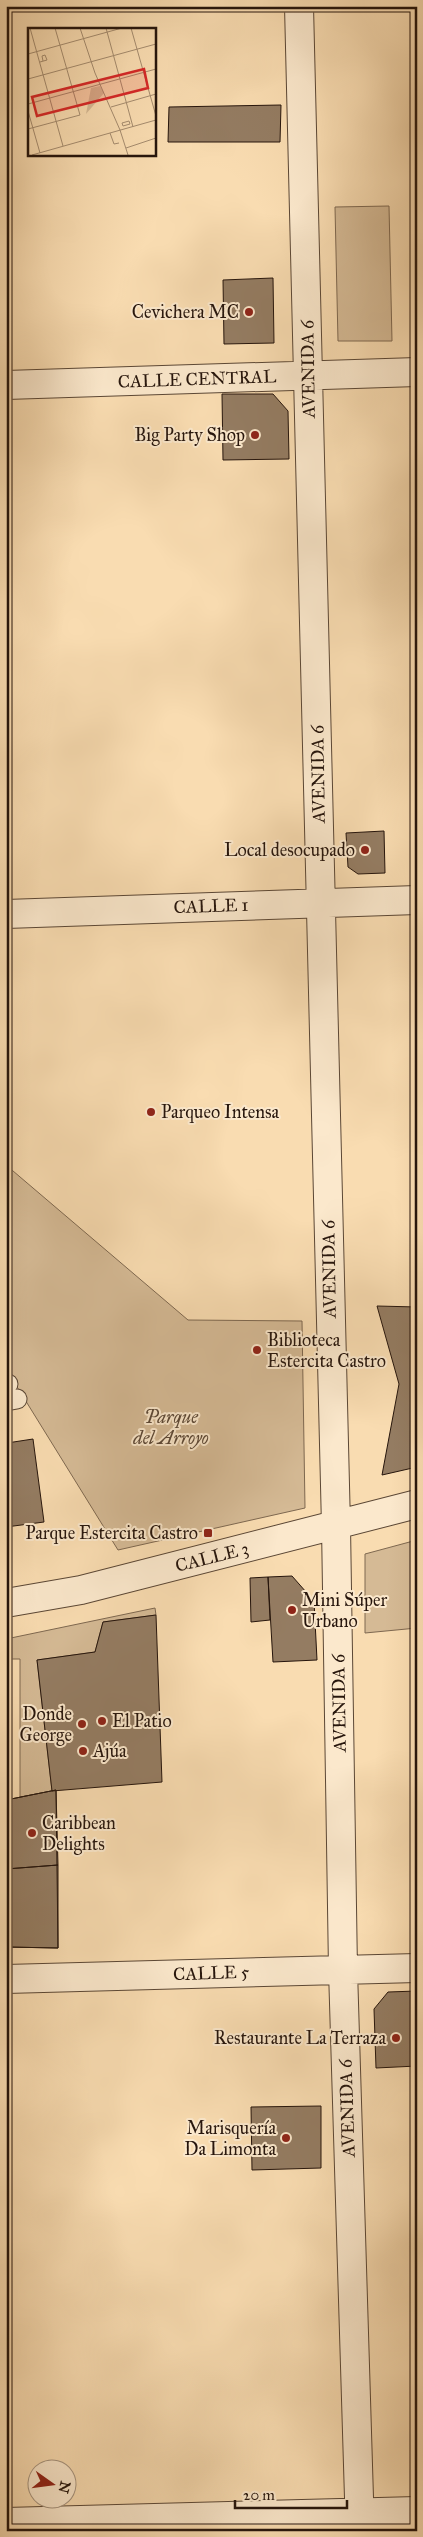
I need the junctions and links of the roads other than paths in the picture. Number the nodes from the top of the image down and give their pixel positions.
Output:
1 (299, 6) edge
2 (417, 372) edge
3 (308, 376) junction
4 (6, 385) edge
5 (417, 900) edge
6 (321, 903) junction
7 (6, 914) edge
8 (417, 1504) edge
9 (336, 1526) junction
10 (6, 1603) edge
11 (417, 1968) edge
12 (343, 1970) junction
13 (6, 1979) edge
14 (417, 2511) edge
15 (360, 2521) edge
16 (6, 2522) edge

1 - 3 street, AVENIDA 6
2 - 3 street, CALLE CENTRAL
3 - 4 street, CALLE CENTRAL
3 - 6 street, AVENIDA 6
5 - 6 street, CALLE 1
6 - 7 street, CALLE 1
6 - 9 street, AVENIDA 6
8 - 9 street, CALLE 3
9 - 10 street, CALLE 3
9 - 12 street, AVENIDA 6
11 - 12 street, CALLE 5
12 - 13 street, CALLE 5
12 - 15 street, AVENIDA 6
14 - 15 street
15 - 16 street

